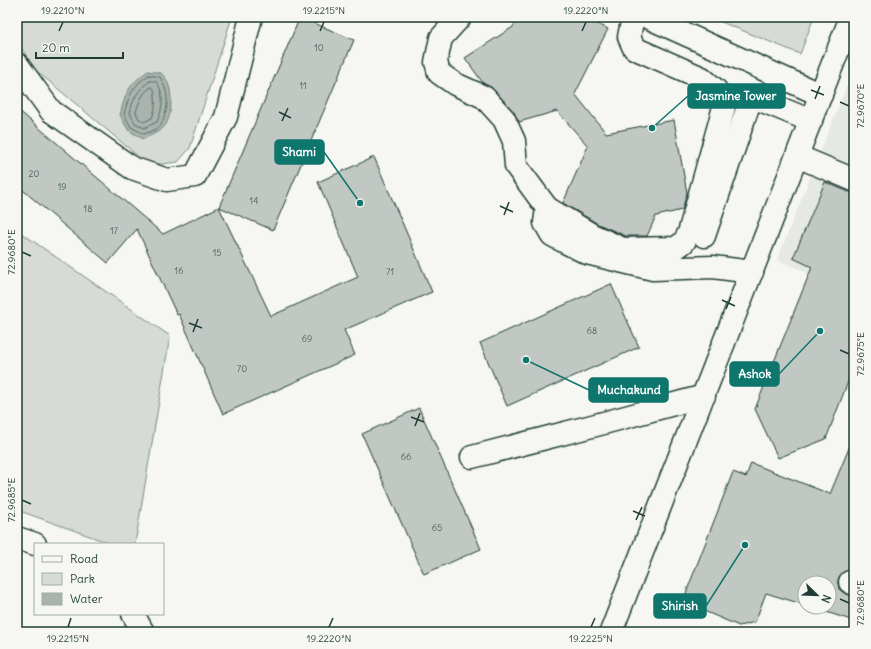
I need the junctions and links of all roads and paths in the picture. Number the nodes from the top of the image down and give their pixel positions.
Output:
1 (251, 17) edge
2 (460, 17) edge
3 (633, 17) edge
4 (646, 17) edge
5 (851, 17) edge
6 (17, 64) edge
7 (821, 95) junction
8 (811, 121) junction
9 (797, 156) junction
10 (854, 180) edge
11 (547, 208) junction
12 (704, 236) dead end
13 (752, 272) junction
14 (704, 396) junction
15 (472, 456) dead end
16 (17, 538) edge
17 (34, 544) edge
18 (134, 615) edge
19 (143, 632) edge
20 (611, 632) edge

1 - 6 street
2 - 11 street
3 - 11 street
4 - 7 street
5 - 7 street
7 - 8 street
8 - 9 street
8 - 12 street
9 - 10 street
9 - 13 street
11 - 13 street
13 - 14 street
14 - 15 street
14 - 20 street
16 - 17 street
18 - 19 street

